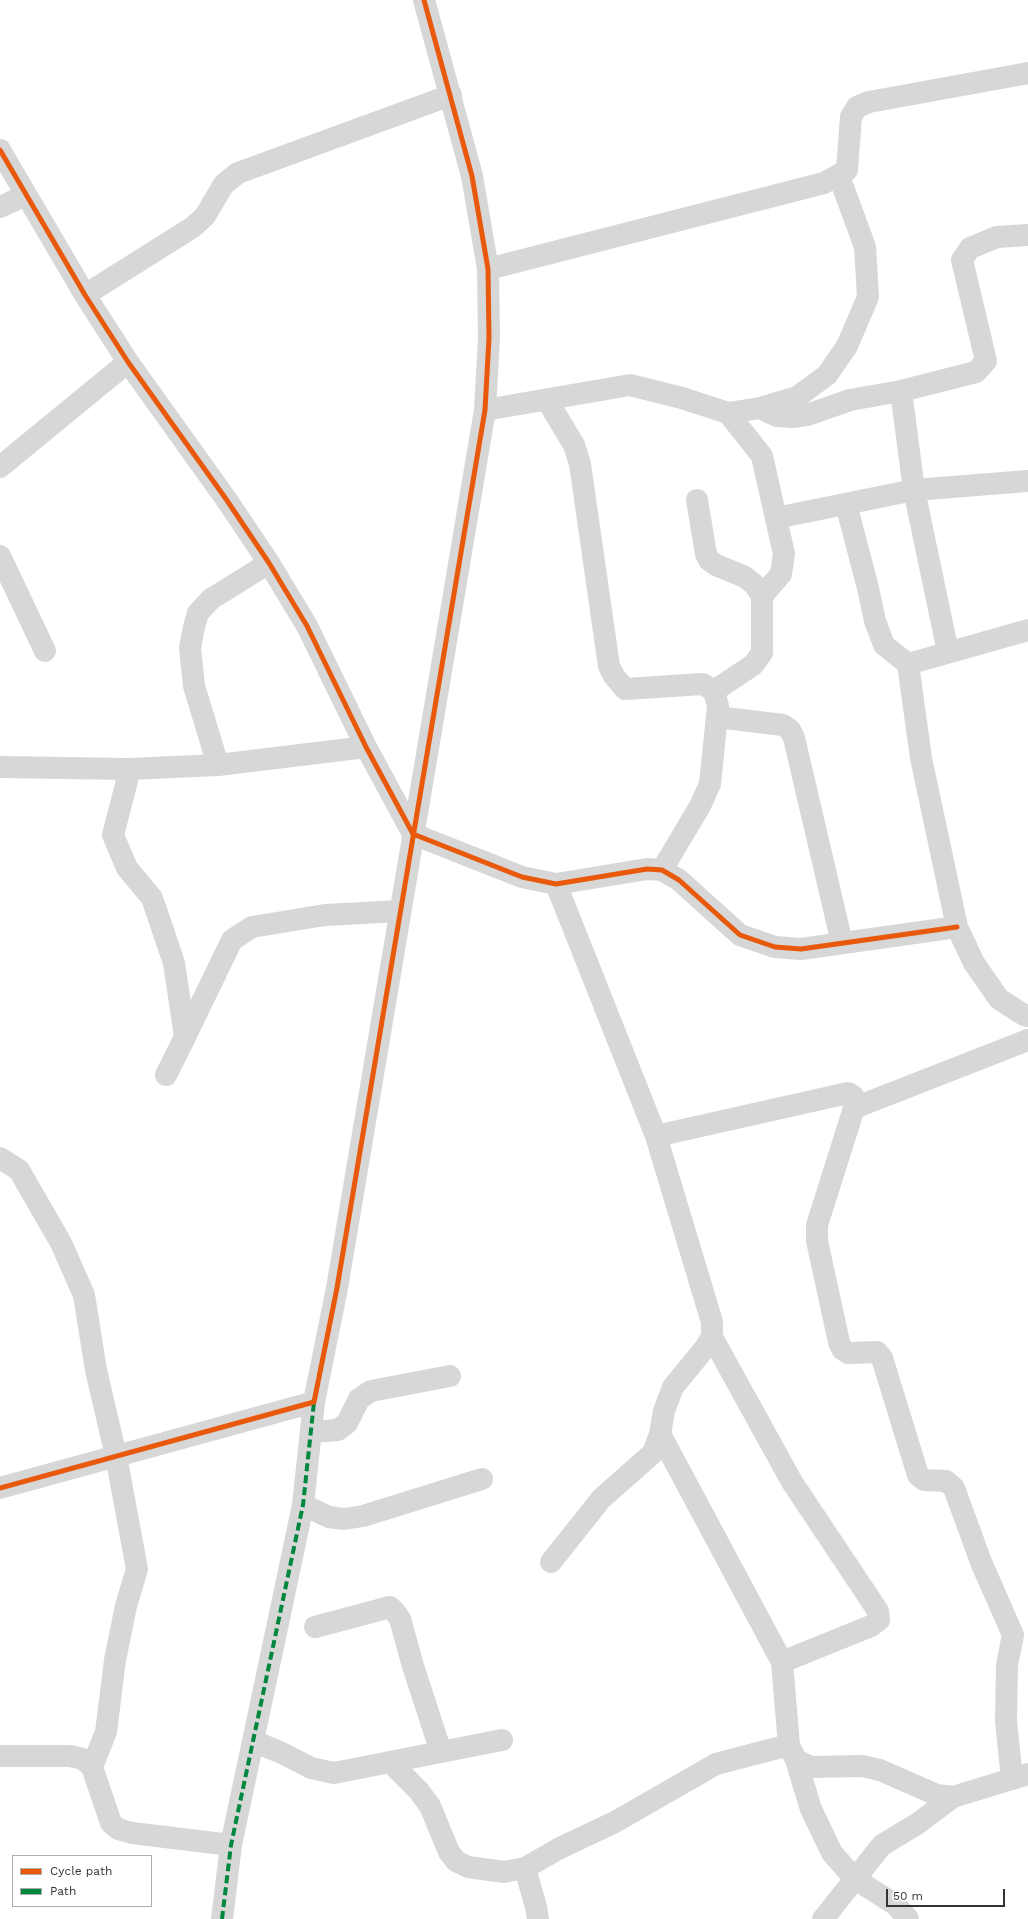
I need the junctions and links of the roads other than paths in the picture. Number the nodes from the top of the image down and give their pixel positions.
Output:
1 (424, 0) edge
2 (1028, 73) edge
3 (451, 95) junction
4 (0, 150) edge
5 (839, 176) junction
6 (26, 195) junction
7 (0, 206) edge
8 (1028, 235) edge
9 (488, 269) junction
10 (85, 295) junction
11 (128, 362) junction
12 (901, 391) junction
13 (548, 400) junction
14 (760, 408) junction
15 (485, 410) junction
16 (728, 412) junction
17 (0, 467) edge
18 (1028, 481) edge
19 (914, 490) junction
20 (697, 500) dead end
21 (846, 504) junction
22 (776, 518) junction
23 (0, 556) edge
24 (269, 564) junction
25 (762, 596) junction
26 (1028, 630) edge
27 (45, 651) dead end
28 (948, 652) junction
29 (908, 664) junction
30 (714, 691) junction
31 (717, 717) junction
32 (366, 747) junction
33 (218, 765) junction
34 (0, 767) edge
35 (130, 769) junction
36 (413, 834) junction
37 (662, 870) junction
38 (556, 884) junction
39 (400, 911) junction
40 (957, 927) junction
41 (842, 943) junction
42 (1028, 1016) edge
43 (185, 1036) junction
44 (1028, 1040) edge
45 (166, 1075) dead end
46 (854, 1108) junction
47 (656, 1136) junction
48 (0, 1158) edge
49 (712, 1336) junction
50 (450, 1376) dead end
51 (314, 1402) junction
52 (311, 1432) junction
53 (660, 1434) junction
54 (116, 1456) junction
55 (482, 1479) dead end
56 (0, 1488) edge
57 (303, 1505) junction
58 (551, 1562) dead end
59 (315, 1627) dead end
60 (782, 1662) junction
61 (502, 1740) dead end
62 (253, 1741) junction
63 (441, 1752) junction
64 (792, 1753) junction
65 (0, 1756) edge
66 (390, 1762) junction
67 (92, 1767) junction
68 (1020, 1777) edge
69 (953, 1797) junction
70 (231, 1844) junction
71 (524, 1868) junction
72 (855, 1879) junction
73 (222, 1919) edge
74 (538, 1919) edge
75 (822, 1919) edge
76 (908, 1919) edge

1 - 3 street
2 - 5 street
3 - 9 street
3 - 10 street
4 - 6 street
5 - 9 street
5 - 14 street
6 - 7 street
6 - 10 street
8 - 12 street
9 - 15 street
10 - 11 street
11 - 17 street
11 - 24 street
12 - 14 street
12 - 19 street
13 - 15 street
13 - 16 street
13 - 30 street
14 - 16 street
15 - 36 street
16 - 22 street
18 - 19 street
19 - 21 street
19 - 28 street
20 - 25 street
21 - 22 street
21 - 29 street
22 - 25 street
23 - 27 street
24 - 32 street
24 - 33 street
25 - 30 street
26 - 28 street
28 - 29 street
29 - 40 street
30 - 31 street
31 - 37 street
31 - 41 street
32 - 33 street
32 - 36 street
33 - 35 street
34 - 35 street
35 - 43 street
36 - 38 street
36 - 39 street
37 - 38 street
37 - 41 street
38 - 47 street
39 - 43 street
39 - 51 street
40 - 41 street
40 - 42 street
43 - 45 street
44 - 46 street
46 - 47 street
46 - 68 street
47 - 49 street
48 - 54 street
49 - 53 street
49 - 60 street
50 - 52 street
51 - 52 street
51 - 54 street
52 - 57 street
53 - 58 street
53 - 60 street
54 - 56 street
54 - 67 street
55 - 57 street
57 - 62 street
59 - 63 street
60 - 64 street
61 - 63 street
62 - 66 street
62 - 70 street
63 - 66 street
64 - 69 street
64 - 71 street
64 - 72 street
65 - 67 street
66 - 71 street
67 - 70 street
68 - 69 street
69 - 72 street
70 - 73 street
71 - 74 street
72 - 75 street
72 - 76 street

